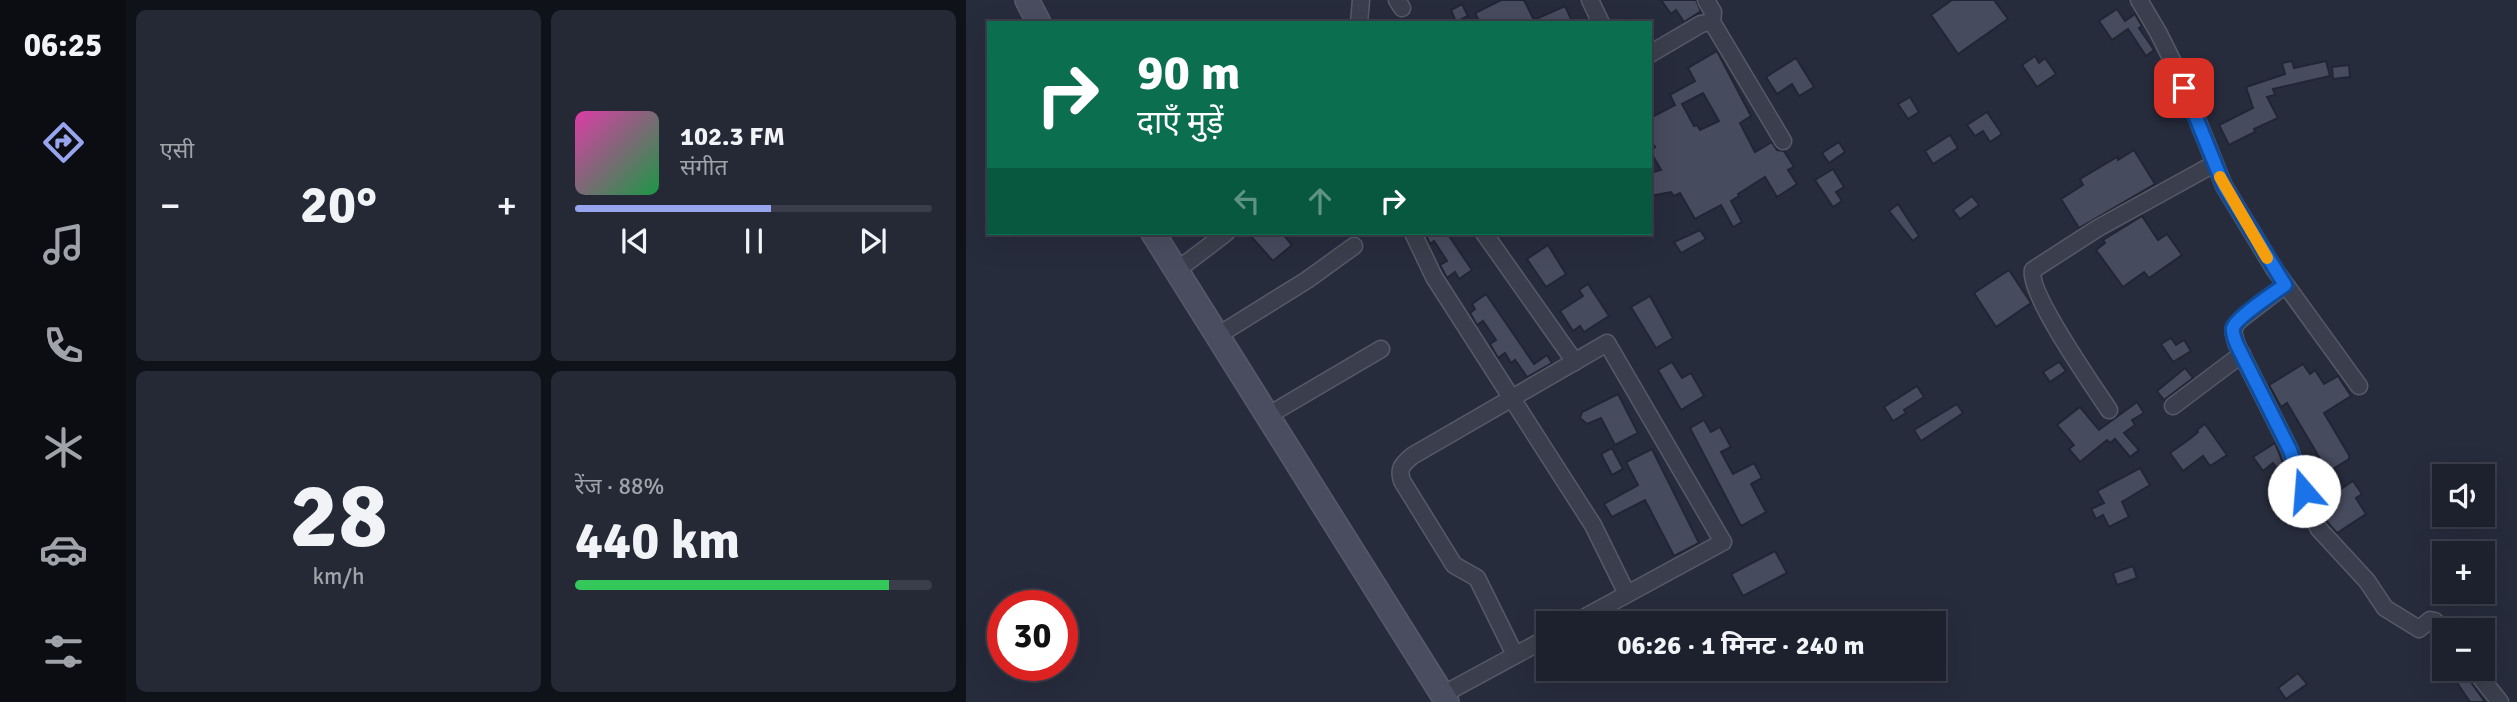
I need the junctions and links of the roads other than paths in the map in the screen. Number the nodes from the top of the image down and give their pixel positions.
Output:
1 (1027, 0) edge
2 (1361, 0) edge
3 (1590, 0) edge
4 (1706, 0) edge
5 (2139, 0) edge
6 (1038, 21) edge
7 (1359, 21) edge
8 (1600, 21) edge
9 (1712, 22) junction
10 (1652, 53) edge
11 (1783, 141) dead end
12 (2214, 164) junction
13 (1154, 235) edge
14 (1223, 235) edge
15 (1414, 235) edge
16 (1485, 235) edge
17 (1354, 246) dead end
18 (1176, 271) junction
19 (2285, 285) junction
20 (1217, 336) junction
21 (1381, 349) dead end
22 (2242, 354) junction
23 (1574, 362) junction
24 (2359, 386) dead end
25 (1511, 399) junction
26 (2173, 406) dead end
27 (2109, 410) dead end
28 (1267, 416) junction
29 (1627, 594) junction
30 (1596, 611) edge
31 (2432, 620) edge
32 (1536, 644) edge
33 (1516, 655) junction
34 (2483, 681) edge
35 (1444, 698) edge
36 (2500, 702) edge

1 - 6 street
2 - 7 street
3 - 8 street
4 - 9 street
5 - 12 street
9 - 10 street
9 - 11 street
12 - 19 street
12 - 27 street
13 - 18 street
14 - 18 street
15 - 25 street
16 - 23 street
17 - 20 street
18 - 20 street
19 - 22 street
19 - 24 street
20 - 28 street
21 - 28 street
22 - 26 street
22 - 31 street
23 - 25 street
23 - 29 street
25 - 29 street
25 - 33 street
28 - 35 street
29 - 30 street
32 - 33 street
33 - 35 street
34 - 36 street

